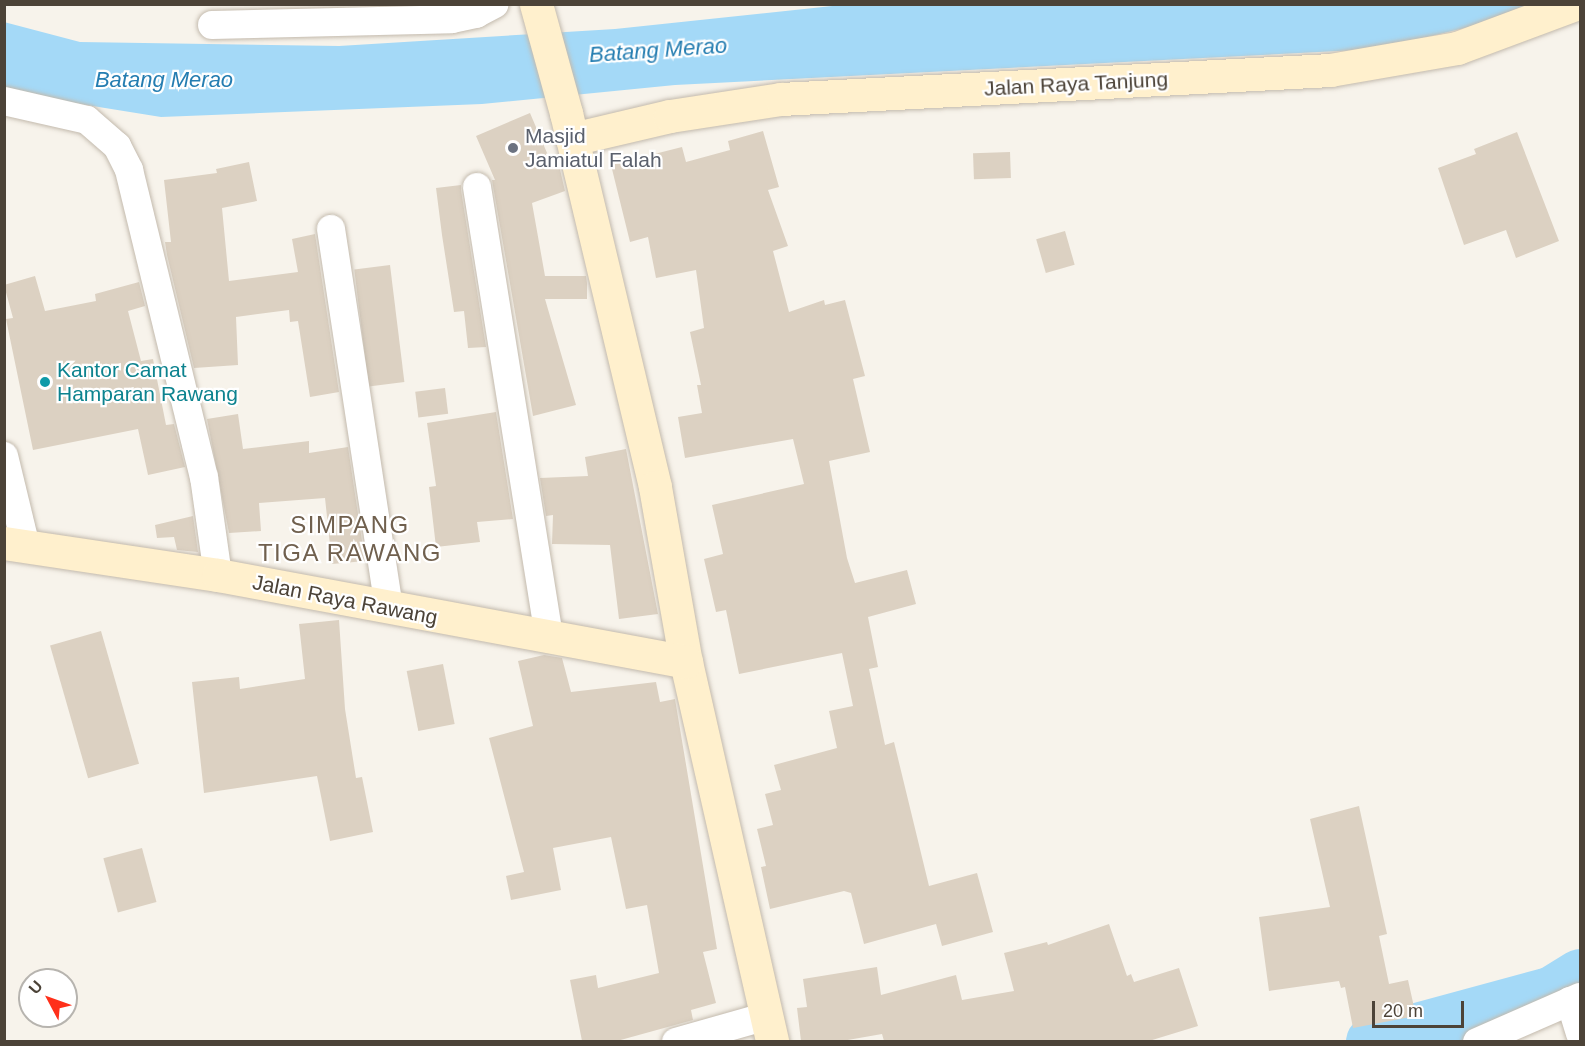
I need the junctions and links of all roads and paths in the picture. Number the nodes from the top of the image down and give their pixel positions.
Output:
1 (495, 4) edge
2 (1575, 4) edge
3 (537, 7) edge
4 (212, 25) dead end
5 (4, 101) edge
6 (569, 126) junction
7 (477, 187) dead end
8 (331, 230) dead end
9 (4, 456) edge
10 (15, 545) edge
11 (218, 575) junction
12 (389, 609) junction
13 (549, 638) junction
14 (686, 662) junction
15 (1575, 999) edge
16 (770, 1029) edge
17 (1581, 1033) edge
18 (675, 1041) edge
19 (1477, 1041) edge

1 - 4 street
2 - 6 main road, Jalan Raya Tanjung
3 - 6 main road
5 - 11 street
6 - 14 main road
7 - 13 street
8 - 12 street
9 - 10 street
10 - 11 main road, Jalan Raya Rawang
11 - 12 main road, Jalan Raya Rawang
12 - 13 main road, Jalan Raya Rawang
13 - 14 main road, Jalan Raya Rawang
14 - 16 main road
15 - 17 street
15 - 19 street
16 - 18 street

